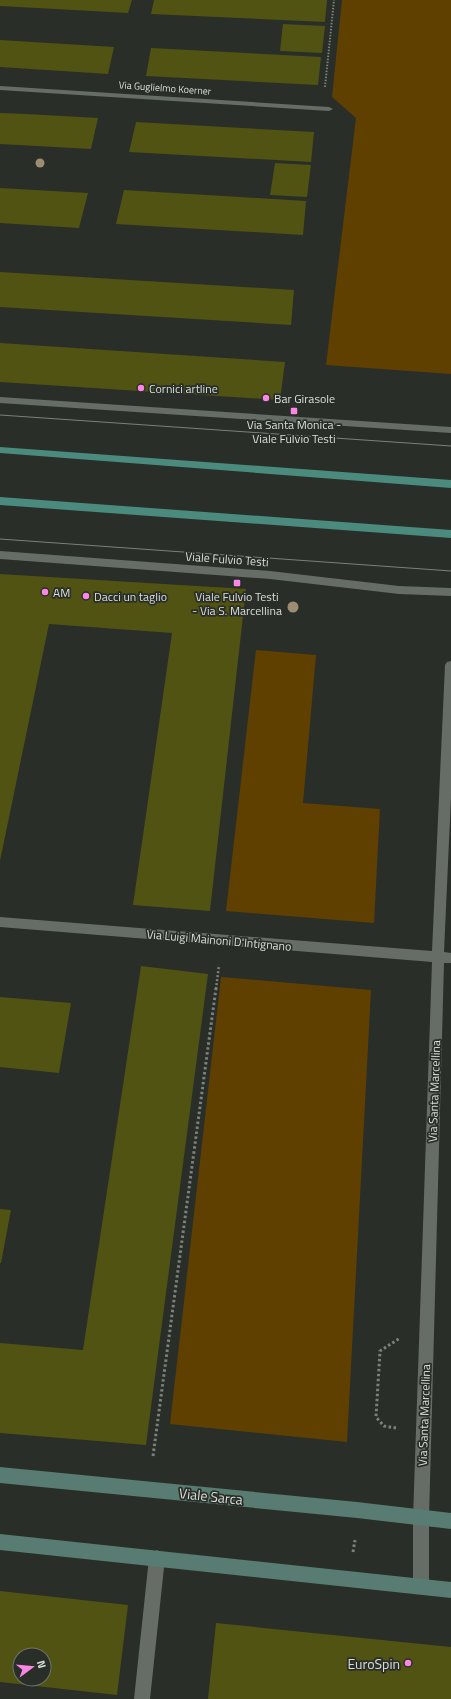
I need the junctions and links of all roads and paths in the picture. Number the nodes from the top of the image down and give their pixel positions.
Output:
1 (334, 0) edge
2 (0, 88) edge
3 (324, 91) dead end
4 (329, 109) dead end
5 (0, 400) edge
6 (451, 430) edge
7 (0, 450) edge
8 (451, 484) edge
9 (0, 501) edge
10 (451, 534) edge
11 (0, 555) edge
12 (451, 592) edge
13 (451, 665) edge
14 (0, 922) edge
15 (444, 958) edge
16 (219, 964) dead end
17 (153, 1456) dead end
18 (0, 1475) edge
19 (421, 1518) junction
20 (451, 1521) edge
21 (355, 1540) dead end
22 (0, 1542) edge
23 (353, 1553) dead end
24 (157, 1558) junction
25 (421, 1586) junction
26 (451, 1590) edge
27 (142, 1699) edge

1 - 3 path
2 - 4 street, Via Guglielmo Koerner
5 - 6 street
7 - 8 main road
9 - 10 main road
11 - 12 street, Viale Fulvio Testi
13 - 15 street, Via Santa Marcellina
14 - 15 street, Via Luigi Mainoni D'Intignano
15 - 19 street, Via Santa Marcellina
16 - 17 path
18 - 19 street, Viale Sarca
19 - 20 street, Viale Sarca
19 - 25 street
21 - 23 path
22 - 24 street
24 - 25 street
24 - 27 street
25 - 26 street

